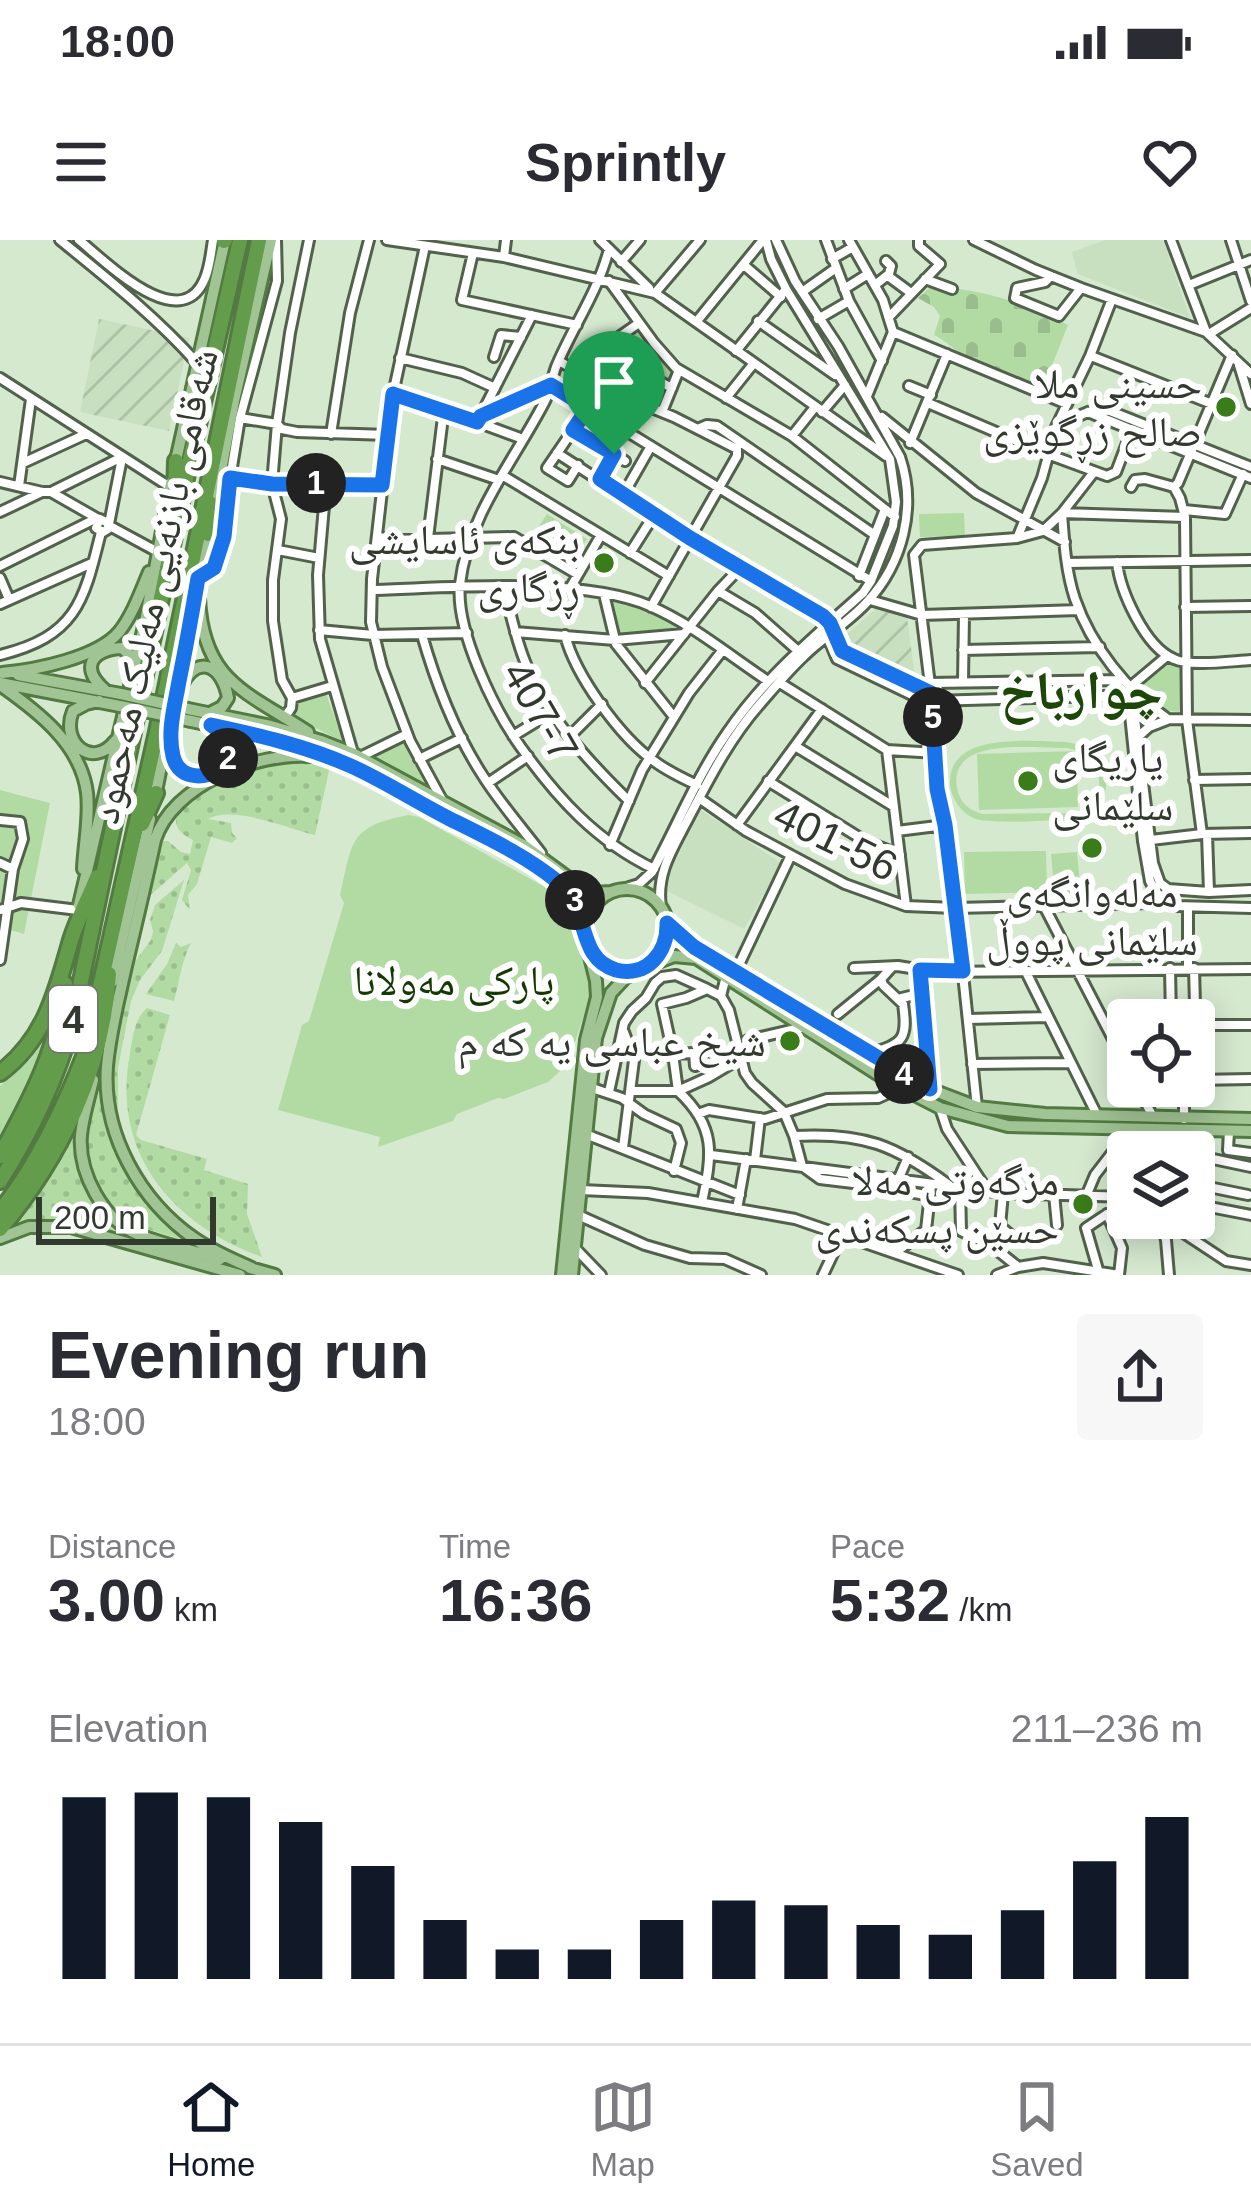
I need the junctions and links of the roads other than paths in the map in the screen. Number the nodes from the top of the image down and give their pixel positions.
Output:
1 (60, 240) edge
2 (79, 240) edge
3 (213, 240) edge
4 (224, 240) edge
5 (239, 240) edge
6 (259, 240) edge
7 (273, 240) edge
8 (309, 240) edge
9 (369, 240) edge
10 (392, 240) edge
11 (506, 240) edge
12 (600, 240) edge
13 (640, 240) edge
14 (700, 240) edge
15 (826, 240) edge
16 (919, 240) edge
17 (974, 240) edge
18 (1172, 240) edge
19 (1231, 240) edge
20 (760, 241) edge
21 (779, 243) edge
22 (851, 243) edge
23 (425, 246) junction
24 (609, 249) junction
25 (473, 252) junction
26 (504, 256) junction
27 (209, 260) junction
28 (1251, 260) edge
29 (886, 261) dead end
30 (621, 262) junction
31 (834, 263) junction
32 (1238, 264) junction
33 (744, 265) junction
34 (868, 274) junction
35 (888, 275) junction
36 (1051, 276) junction
37 (604, 279) junction
38 (925, 279) junction
39 (216, 281) junction
40 (1189, 284) junction
41 (874, 285) junction
42 (1082, 288) junction
43 (844, 289) junction
44 (952, 289) dead end
45 (802, 292) junction
46 (655, 293) junction
47 (783, 293) junction
48 (911, 293) junction
49 (1112, 299) junction
50 (849, 301) junction
51 (1251, 304) edge
52 (532, 315) junction
53 (890, 316) junction
54 (818, 319) junction
55 (697, 321) junction
56 (758, 321) junction
57 (639, 323) junction
58 (578, 325) junction
59 (893, 332) junction
60 (1207, 333) junction
61 (521, 337) junction
62 (838, 346) junction
63 (599, 350) junction
64 (736, 351) junction
65 (825, 353) junction
66 (947, 354) junction
67 (1090, 356) junction
68 (494, 357) dead end
69 (400, 358) junction
70 (559, 361) junction
71 (882, 361) junction
72 (754, 363) junction
73 (197, 364) junction
74 (1243, 364) edge
75 (573, 369) junction
76 (680, 370) junction
77 (0, 378) edge
78 (843, 382) junction
79 (551, 385) junction
80 (909, 386) dead end
81 (495, 388) junction
82 (672, 388) junction
83 (1035, 389) junction
84 (1072, 392) junction
85 (393, 394) junction
86 (867, 396) junction
87 (32, 398) junction
88 (726, 398) junction
89 (929, 399) junction
90 (1067, 404) junction
91 (1212, 404) junction
92 (1251, 404) edge
93 (588, 408) junction
94 (444, 410) junction
95 (819, 410) junction
96 (662, 412) junction
97 (876, 412) junction
98 (1087, 412) junction
99 (240, 418) junction
100 (479, 419) junction
101 (277, 424) junction
102 (699, 429) junction
103 (573, 430) junction
104 (1132, 430) junction
105 (86, 434) junction
106 (331, 434) junction
107 (388, 435) junction
108 (792, 436) junction
109 (523, 439) junction
110 (910, 442) junction
111 (651, 446) junction
112 (1192, 448) junction
113 (1051, 452) junction
114 (557, 453) junction
115 (614, 454) junction
116 (122, 458) junction
117 (437, 459) junction
118 (890, 460) junction
119 (176, 461) junction
120 (625, 461) dead end
121 (22, 463) junction
122 (578, 466) junction
123 (212, 467) junction
124 (1251, 467) edge
125 (1094, 472) junction
126 (1247, 476) edge
127 (230, 478) junction
128 (500, 478) junction
129 (600, 479) junction
130 (0, 482) edge
131 (326, 483) junction
132 (272, 484) junction
133 (382, 485) junction
134 (19, 486) junction
135 (170, 487) junction
136 (719, 487) junction
137 (1131, 487) dead end
138 (1174, 487) junction
139 (47, 492) junction
140 (623, 495) junction
141 (885, 508) junction
142 (1183, 511) junction
143 (0, 512) edge
144 (1062, 513) junction
145 (654, 515) junction
146 (895, 517) junction
147 (1025, 518) junction
148 (102, 523) junction
149 (1043, 531) junction
150 (208, 534) junction
151 (601, 535) junction
152 (875, 535) junction
153 (376, 536) junction
154 (471, 536) junction
155 (428, 538) junction
156 (690, 538) junction
157 (1017, 538) junction
158 (1065, 542) junction
159 (165, 549) junction
160 (278, 550) junction
161 (630, 553) junction
162 (320, 558) junction
163 (1185, 560) junction
164 (1251, 560) edge
165 (93, 562) junction
166 (1067, 562) junction
167 (1117, 562) junction
168 (0, 566) edge
169 (741, 567) junction
170 (577, 574) junction
171 (669, 576) junction
172 (859, 576) junction
173 (0, 578) edge
174 (198, 578) junction
175 (871, 581) junction
176 (504, 587) junction
177 (459, 588) junction
178 (372, 590) junction
179 (568, 590) junction
180 (718, 591) junction
181 (604, 594) junction
182 (870, 600) junction
183 (4, 602) edge
184 (1251, 606) edge
185 (651, 607) junction
186 (1185, 607) junction
187 (1079, 610) junction
188 (964, 614) junction
189 (922, 615) junction
190 (828, 627) junction
191 (319, 630) junction
192 (686, 631) junction
193 (515, 632) junction
194 (467, 633) junction
195 (422, 634) junction
196 (373, 635) junction
197 (565, 635) junction
198 (614, 640) junction
199 (1100, 647) junction
200 (797, 650) junction
201 (963, 650) junction
202 (722, 651) junction
203 (0, 655) edge
204 (1167, 656) junction
205 (1251, 660) edge
206 (1186, 662) junction
207 (1, 678) edge
208 (132, 680) junction
209 (768, 681) junction
210 (963, 682) junction
211 (645, 683) junction
212 (780, 683) junction
213 (332, 686) junction
214 (1130, 689) junction
215 (931, 692) junction
216 (103, 696) junction
217 (176, 698) junction
218 (292, 698) junction
219 (602, 704) junction
220 (122, 705) junction
221 (822, 710) junction
222 (552, 712) junction
223 (674, 717) junction
224 (284, 718) junction
225 (209, 719) junction
226 (1168, 719) junction
227 (1186, 720) junction
228 (1251, 720) edge
229 (171, 725) junction
230 (407, 734) junction
231 (514, 736) junction
232 (570, 736) junction
233 (1138, 736) junction
234 (462, 738) junction
235 (321, 741) junction
236 (795, 746) junction
237 (887, 750) junction
238 (937, 753) junction
239 (356, 756) junction
240 (528, 756) junction
241 (328, 757) junction
242 (649, 758) junction
243 (419, 759) junction
244 (1251, 779) edge
245 (1194, 780) junction
246 (768, 782) junction
247 (488, 783) junction
248 (697, 785) junction
249 (156, 793) joint
250 (700, 798) junction
251 (443, 801) junction
252 (629, 801) junction
253 (894, 807) junction
254 (0, 820) edge
255 (737, 825) junction
256 (945, 825) junction
257 (897, 831) junction
258 (1251, 833) edge
259 (1204, 834) junction
260 (1151, 840) junction
261 (111, 844) junction
262 (610, 844) junction
263 (791, 855) junction
264 (900, 855) junction
265 (135, 856) junction
266 (545, 859) junction
267 (0, 863) edge
268 (13, 869) junction
269 (654, 869) junction
270 (148, 871) junction
271 (1168, 889) junction
272 (1251, 890) edge
273 (83, 891) junction
274 (617, 891) junction
275 (1209, 892) junction
276 (1162, 898) junction
277 (906, 906) junction
278 (1044, 907) junction
279 (1188, 907) junction
280 (661, 908) junction
281 (956, 908) junction
282 (1251, 908) edge
283 (4, 909) edge
284 (78, 910) junction
285 (667, 923) junction
286 (72, 938) junction
287 (587, 944) junction
288 (110, 945) junction
289 (0, 959) edge
290 (67, 961) junction
291 (892, 967) junction
292 (643, 968) junction
293 (854, 968) dead end
294 (1170, 968) junction
295 (1191, 968) junction
296 (1251, 968) edge
297 (920, 970) junction
298 (1024, 970) junction
299 (1079, 970) junction
300 (963, 971) junction
301 (731, 974) junction
302 (881, 979) junction
303 (707, 989) junction
304 (922, 992) junction
305 (721, 996) junction
306 (898, 999) junction
307 (1171, 999) edge
308 (1193, 999) edge
309 (107, 1006) junction
310 (838, 1014) dead end
311 (1048, 1017) junction
312 (968, 1019) junction
313 (1107, 1025) edge
314 (1215, 1025) edge
315 (1251, 1025) edge
316 (805, 1026) junction
317 (622, 1029) junction
318 (748, 1040) dead end
319 (871, 1053) junction
320 (674, 1054) junction
321 (97, 1057) junction
322 (741, 1058) junction
323 (706, 1063) dead end
324 (1071, 1063) junction
325 (972, 1064) junction
326 (0, 1073) edge
327 (1215, 1079) edge
328 (1251, 1079) edge
329 (592, 1088) junction
330 (901, 1088) junction
331 (930, 1089) junction
332 (678, 1091) junction
333 (609, 1092) junction
334 (630, 1096) junction
335 (977, 1107) junction
336 (1148, 1107) edge
337 (1184, 1107) edge
338 (940, 1108) junction
339 (784, 1112) junction
340 (698, 1114) junction
341 (1097, 1115) junction
342 (760, 1118) junction
343 (1154, 1119) junction
344 (1184, 1119) junction
345 (1251, 1119) edge
346 (1133, 1129) junction
347 (1164, 1130) joint
348 (1228, 1131) junction
349 (1251, 1131) edge
350 (587, 1135) junction
351 (794, 1136) junction
352 (623, 1148) junction
353 (1251, 1153) edge
354 (711, 1155) junction
355 (0, 1156) edge
356 (908, 1157) junction
357 (1215, 1159) edge
358 (751, 1160) junction
359 (802, 1166) junction
360 (1251, 1167) edge
361 (674, 1171) junction
362 (898, 1180) junction
363 (0, 1181) edge
364 (706, 1182) junction
365 (931, 1185) junction
366 (955, 1186) junction
367 (1215, 1188) edge
368 (986, 1189) junction
369 (581, 1190) junction
370 (1003, 1193) junction
371 (1054, 1194) junction
372 (1087, 1194) junction
373 (1250, 1194) edge
374 (740, 1195) junction
375 (1107, 1195) edge
376 (930, 1196) junction
377 (702, 1202) junction
378 (1215, 1207) edge
379 (737, 1209) junction
380 (0, 1211) edge
381 (1240, 1211) junction
382 (1107, 1214) edge
383 (578, 1215) junction
384 (1251, 1215) edge
385 (1057, 1225) dead end
386 (1000, 1226) junction
387 (0, 1233) edge
388 (842, 1235) junction
389 (1013, 1237) dead end
390 (1118, 1239) edge
391 (1166, 1239) edge
392 (1192, 1239) edge
393 (574, 1247) junction
394 (993, 1247) junction
395 (896, 1252) junction
396 (725, 1259) junction
397 (1251, 1265) edge
398 (1018, 1267) junction
399 (246, 1272) edge
400 (1083, 1273) edge
401 (1099, 1273) edge
402 (270, 1274) edge
403 (562, 1275) edge
404 (572, 1275) edge
405 (601, 1275) edge
406 (718, 1275) edge
407 (761, 1275) edge
408 (823, 1275) edge
409 (958, 1275) edge
410 (997, 1275) edge
411 (1119, 1275) edge
412 (1168, 1275) edge

1 - 73 street
2 - 27 street
3 - 27 street
4 - 39 main road
5 - 159 highway, شەقامی بازنەیی مەلیک مەحمود / 4
6 - 123 highway, شەقامی بازنەیی مەلیک مەحمود / 4
7 - 99 street
7 - 150 main road
8 - 101 street
9 - 106 street
10 - 23 street
11 - 26 street
12 - 24 street
13 - 30 street
14 - 46 street
15 - 31 street
16 - 38 street
17 - 36 street
18 - 40 street
19 - 32 street
20 - 33 street
20 - 47 street
21 - 45 street
22 - 31 street
22 - 34 street
23 - 25 street
23 - 69 street
24 - 30 street
24 - 37 street, 407-7
25 - 26 street
25 - 52 street
26 - 37 street
27 - 39 main road
28 - 32 street
29 - 35 street
30 - 46 street
31 - 43 street
31 - 45 street
32 - 40 street
32 - 51 street
33 - 47 street
33 - 55 street
34 - 41 street
34 - 43 street
35 - 41 street
35 - 48 street
36 - 42 street
36 - 42 street
37 - 46 street
37 - 57 street
37 - 58 street, 407-7
38 - 44 street
38 - 48 street
39 - 73 main road
40 - 60 street
41 - 53 street
42 - 49 street
43 - 50 street
45 - 54 street
46 - 55 street
47 - 56 street
47 - 65 street
48 - 53 street
49 - 60 street
49 - 67 street
50 - 54 street
50 - 71 street
51 - 60 street
52 - 58 street
52 - 61 street
53 - 59 street
54 - 62 street
55 - 64 street
56 - 64 street
56 - 78 street
57 - 63 street
57 - 76 street
58 - 70 street, 407-7
59 - 66 street
59 - 71 street
60 - 74 street
61 - 68 street
61 - 81 street
62 - 65 street
62 - 86 street
63 - 75 street
63 - 82 street
64 - 72 street
65 - 78 street
66 - 83 street
66 - 89 street
67 - 84 street
67 - 91 street
69 - 81 street
69 - 85 street
70 - 75 street
70 - 79 street, 407-7
71 - 86 street
72 - 88 street
72 - 95 street
73 - 119 main road
74 - 91 street
74 - 92 street
75 - 96 street
76 - 82 street
76 - 88 street
77 - 87 street
78 - 95 street
78 - 118 street
79 - 93 street
79 - 100 street
79 - 109 street, 407-7
80 - 89 street
81 - 100 street
82 - 96 street
83 - 84 street
83 - 90 street
84 - 90 street
85 - 94 street
85 - 107 street
86 - 97 street
87 - 105 street
87 - 121 street
88 - 108 street
89 - 110 street
89 - 113 street
90 - 113 street
91 - 112 street
93 - 103 street
93 - 111 street
94 - 100 street
94 - 117 street
95 - 108 street
95 - 118 street
96 - 102 street
97 - 110 street
97 - 182 street
98 - 104 street
98 - 112 street
98 - 113 street
99 - 101 street
99 - 127 street
100 - 109 street
101 - 106 street
101 - 132 street
102 - 136 street
102 - 152 street
103 - 114 street
103 - 115 street
104 - 112 street
104 - 125 street
105 - 116 street
105 - 121 street
106 - 107 street
107 - 133 street
108 - 141 street
109 - 128 street, 407-7
110 - 147 street
111 - 136 street
111 - 140 street
112 - 124 street
112 - 126 street
112 - 138 street
113 - 125 street
113 - 147 street
114 - 122 street
114 - 122 street
115 - 120 street
115 - 129 street
116 - 135 street
116 - 139 street
116 - 148 street
117 - 128 street
117 - 155 street
118 - 146 street
119 - 135 main road
119 - 159 highway
121 - 134 street
122 - 129 street
123 - 150 highway
123 - 265 highway, شەقامی بازنەیی مەلیک مەحمود / 4
125 - 144 street
126 - 142 street
127 - 132 street
127 - 174 street
128 - 151 street
128 - 154 street, 407-7
129 - 140 street
130 - 134 street
131 - 132 street
131 - 133 street
131 - 162 street
132 - 160 street
133 - 153 street
134 - 139 street
135 - 159 main road
136 - 156 street
136 - 172 street
137 - 138 street
138 - 142 street
139 - 143 street
139 - 148 street
140 - 145 street
141 - 146 street
141 - 152 street
142 - 144 street
142 - 163 street
144 - 149 street
144 - 158 street
145 - 156 street
145 - 161 street
146 - 175 street
147 - 149 street
147 - 157 street
148 - 159 street
148 - 165 street
148 - 168 street
149 - 157 street
149 - 158 street
150 - 174 main road
151 - 161 street
151 - 170 street
152 - 172 street
153 - 155 street
153 - 178 street
154 - 155 street
154 - 170 street
154 - 177 street, 407-7
156 - 169 street
156 - 171 street
157 - 189 street
158 - 166 street
159 - 207 main road
159 - 208 main road
159 - 261 highway, شەقامی بازنەیی مەلیک مەحمود / 4
160 - 162 street
160 - 218 street
161 - 171 street
162 - 191 street
163 - 164 street
163 - 167 street
163 - 186 street
165 - 183 street
165 - 203 street
166 - 167 street
166 - 187 street
167 - 204 street
169 - 180 street
169 - 190 street
170 - 179 street
171 - 185 street
172 - 175 street
173 - 183 street
174 - 217 main road
174 - 224 main road
175 - 190 street
176 - 177 street
176 - 179 street
176 - 193 street
177 - 178 street
177 - 194 street, 407-7
178 - 196 street
179 - 181 street
180 - 192 street
180 - 200 street
181 - 185 street
181 - 198 street
182 - 189 street
182 - 190 street
184 - 186 street
185 - 192 street
186 - 206 street
187 - 188 street
187 - 199 street
188 - 189 street
188 - 201 street
189 - 215 street
190 - 200 street
190 - 212 street
190 - 215 street
191 - 196 street
191 - 213 street
192 - 198 street
192 - 202 street
192 - 211 street
193 - 197 street
193 - 222 street
194 - 195 street
194 - 231 street, 407-7
195 - 196 street
195 - 234 street
196 - 230 street
197 - 198 street
197 - 219 street
198 - 211 street
199 - 201 street
199 - 214 street
200 - 209 street
201 - 210 street
202 - 209 street
202 - 223 street
204 - 206 street
204 - 214 street
205 - 206 street
206 - 227 street
207 - 216 main road
207 - 273 main road
208 - 216 main road
208 - 220 main road
209 - 248 street
210 - 214 street
210 - 215 street
211 - 223 street
212 - 221 street
212 - 250 street
213 - 218 street
213 - 239 street
214 - 215 street
214 - 226 street
214 - 233 street
214 - 276 street
215 - 238 street
216 - 220 main road
216 - 220 main road
217 - 225 main road
217 - 229 main road
218 - 224 street
219 - 232 street
219 - 242 street
220 - 225 main road, bridge
220 - 273 main road
221 - 236 street
221 - 237 street
222 - 231 street
222 - 232 street
223 - 242 street
224 - 235 main road
225 - 229 main road
225 - 235 main road
225 - 241 main road
226 - 227 street
226 - 233 street
227 - 228 street
227 - 245 street
229 - 249 main road
230 - 239 street
230 - 243 street
231 - 240 street, 407-7
232 - 252 street
233 - 260 street
234 - 243 street
234 - 247 street
235 - 239 main road
236 - 246 street
236 - 253 street
237 - 238 street
237 - 253 street
238 - 256 street
239 - 251 main road
240 - 247 street
240 - 262 street, 407-7
241 - 270 main road
241 - 287 main road
242 - 248 street
242 - 252 street
243 - 251 street
244 - 245 street
245 - 259 street
246 - 255 street
246 - 264 street
247 - 266 street
248 - 269 street
249 - 265 highway
250 - 255 street, 401-56
250 - 280 street
251 - 266 main road
252 - 262 street
253 - 257 street
254 - 268 street
255 - 263 street, 401-56
256 - 257 street
256 - 281 street
257 - 264 street
258 - 259 street
259 - 260 street
259 - 275 street
260 - 271 street
261 - 286 highway
261 - 363 highway, 4
262 - 269 street, 407-7
263 - 277 street, 401-56
263 - 301 street
264 - 277 street
265 - 270 main road
265 - 288 highway, شەقامی بازنەیی مەلیک مەحمود / 4
265 - 309 main road
266 - 274 main road
267 - 268 street
268 - 283 street
269 - 274 street
270 - 399 main road
271 - 275 street
271 - 276 street
272 - 275 street
273 - 284 main road
274 - 280 main road
274 - 287 main road
276 - 278 street, 401-56
276 - 279 street
277 - 281 street, 401-56
278 - 281 street, 401-56
278 - 299 street
279 - 282 street
279 - 295 street
280 - 285 main road
281 - 300 street
283 - 284 street
283 - 289 street
284 - 286 main road
285 - 292 main road
285 - 301 main road
286 - 290 highway
287 - 292 main road
287 - 403 main road
288 - 309 highway
288 - 380 highway, 4
290 - 326 highway
290 - 355 highway
291 - 293 street
291 - 297 street
291 - 302 street
292 - 301 main road
292 - 329 main road
294 - 295 street
294 - 299 street
294 - 307 street
295 - 296 street
295 - 308 street
297 - 300 street
297 - 304 street
298 - 299 street
298 - 300 street
298 - 311 street
299 - 313 street
300 - 312 street
301 - 305 street
301 - 316 main road
301 - 319 main road
302 - 306 street
302 - 310 street
303 - 305 street
303 - 317 street
303 - 320 street
304 - 306 street
304 - 331 street
305 - 322 street
306 - 319 street
309 - 321 highway
311 - 312 street
311 - 324 street
312 - 325 street
314 - 315 street
316 - 318 street
316 - 330 main road
317 - 333 street
317 - 334 street
319 - 331 main road
320 - 323 street
320 - 332 street
321 - 387 highway
321 - 399 main road
322 - 332 street
322 - 339 street
324 - 325 street
324 - 341 street
325 - 335 street
327 - 328 street
329 - 333 street
329 - 350 main road
330 - 338 main road
330 - 339 street
331 - 335 main road
332 - 334 street
332 - 340 street
333 - 334 street
334 - 352 street
334 - 361 street
335 - 341 main road
336 - 343 street
337 - 344 street
338 - 346 main road
338 - 368 street
339 - 342 street
339 - 351 street
340 - 342 street
340 - 354 street
341 - 343 main road
342 - 358 street
343 - 344 main road
344 - 345 main road
346 - 347 main road
346 - 372 street
347 - 348 main road
348 - 349 main road
348 - 353 street
350 - 352 street
350 - 369 main road
351 - 356 street
351 - 359 street
352 - 361 street
354 - 358 street
354 - 364 street
356 - 362 street
356 - 366 street
357 - 360 street
358 - 359 street
358 - 374 street
359 - 362 street
359 - 376 street
361 - 364 street
362 - 365 street
364 - 374 street
364 - 377 street
365 - 366 street
365 - 376 street
366 - 368 street
366 - 394 street
367 - 373 street
368 - 370 street
369 - 377 street
369 - 383 main road
370 - 371 street
370 - 386 street
371 - 372 street
371 - 385 street
372 - 375 street
373 - 381 street
374 - 379 street
376 - 395 street
377 - 379 street
378 - 381 street
379 - 388 street
381 - 384 street
382 - 401 street
383 - 393 main road
383 - 396 street
386 - 389 street
386 - 394 street
387 - 399 main road
388 - 395 street
388 - 408 street
390 - 411 street
391 - 412 street
392 - 397 street
393 - 404 main road
393 - 405 street
394 - 398 street
395 - 409 street
396 - 406 street
396 - 407 street
398 - 400 street
398 - 410 street
399 - 402 main road
400 - 401 street
401 - 411 street

